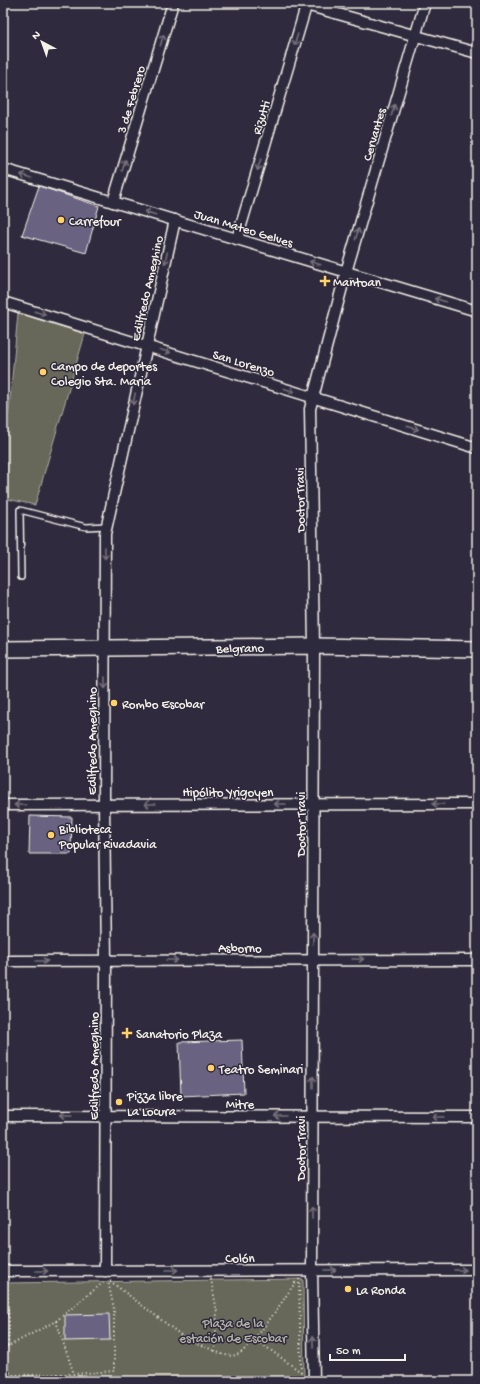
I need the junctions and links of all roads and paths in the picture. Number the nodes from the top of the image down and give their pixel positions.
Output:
1 (173, 3) edge
2 (425, 3) edge
3 (305, 4) edge
4 (416, 34) junction
5 (477, 53) edge
6 (3, 169) edge
7 (113, 202) junction
8 (175, 220) junction
9 (237, 239) junction
10 (346, 272) junction
11 (3, 302) edge
12 (477, 311) edge
13 (146, 345) junction
14 (312, 397) junction
15 (477, 448) edge
16 (106, 526) junction
17 (21, 577) dead end
18 (314, 646) junction
19 (3, 649) edge
20 (105, 649) junction
21 (477, 649) edge
22 (104, 804) junction
23 (313, 804) junction
24 (477, 804) edge
25 (3, 805) edge
26 (313, 959) junction
27 (3, 960) edge
28 (106, 960) junction
29 (477, 960) edge
30 (106, 1115) junction
31 (3, 1116) edge
32 (313, 1117) junction
33 (477, 1117) edge
34 (312, 1270) junction
35 (477, 1270) edge
36 (3, 1271) edge
37 (104, 1276) junction
38 (291, 1277) dead end
39 (299, 1277) junction
40 (218, 1278) dead end
41 (3, 1279) edge
42 (115, 1279) dead end
43 (3, 1315) edge
44 (9, 1315) junction
45 (56, 1321) junction
46 (255, 1339) junction
47 (8, 1348) junction
48 (3, 1349) edge
49 (215, 1351) junction
50 (3, 1368) edge
51 (74, 1374) junction
52 (314, 1381) edge

7 -> 1 street, 3 de Febrero
2 - 4 street, Cervantes
3 - 4 street
3 -> 9 street, Rizutti
4 - 5 street
10 -> 4 street, Cervantes
7 -> 6 street, Juan Mateo Gelves
8 -> 7 street, Juan Mateo Gelves
8 - 9 street, Juan Mateo Gelves
8 -> 13 street, Edilfredo Ameghino
10 -> 9 street, Juan Mateo Gelves
12 -> 10 street, Juan Mateo Gelves
10 - 14 street, Doctor Travi
11 -> 13 street, San Lorenzo
13 -> 14 street, San Lorenzo
13 -> 16 street, Edilfredo Ameghino
14 -> 15 street, San Lorenzo
14 - 18 street, Doctor Travi
16 - 17 lane
16 -> 20 street, Edilfredo Ameghino
18 - 20 main road, Belgrano
18 - 21 main road, Belgrano
18 - 23 street, Doctor Travi
19 - 20 main road, Belgrano
20 -> 22 street, Edilfredo Ameghino
23 -> 22 street, Hipólito Yrigoyen
22 -> 25 street, Hipólito Yrigoyen
22 - 28 street, Edilfredo Ameghino
24 -> 23 street, Hipólito Yrigoyen
26 -> 23 street, Doctor Travi
28 -> 26 street, Asborno
26 -> 29 street, Asborno
32 -> 26 street, Doctor Travi
27 -> 28 street, Asborno
28 - 30 street, Edilfredo Ameghino
30 -> 31 street, Mitre
32 -> 30 street, Mitre
30 - 37 street, Edilfredo Ameghino
33 -> 32 street, Mitre
34 -> 32 street, Doctor Travi
34 -> 35 street, Colón
37 -> 34 street, Colón
52 -> 34 street, Doctor Travi
36 -> 37 street, Colón
37 - 42 path
37 - 45 path
37 - 49 path
37 - 51 path
38 - 39 path
39 - 46 path
39 - 46 path
40 - 49 path
41 - 44 path
43 - 44 path
44 - 47 path
45 - 47 path
45 - 51 path
46 - 49 path
47 - 48 path
50 - 51 path

